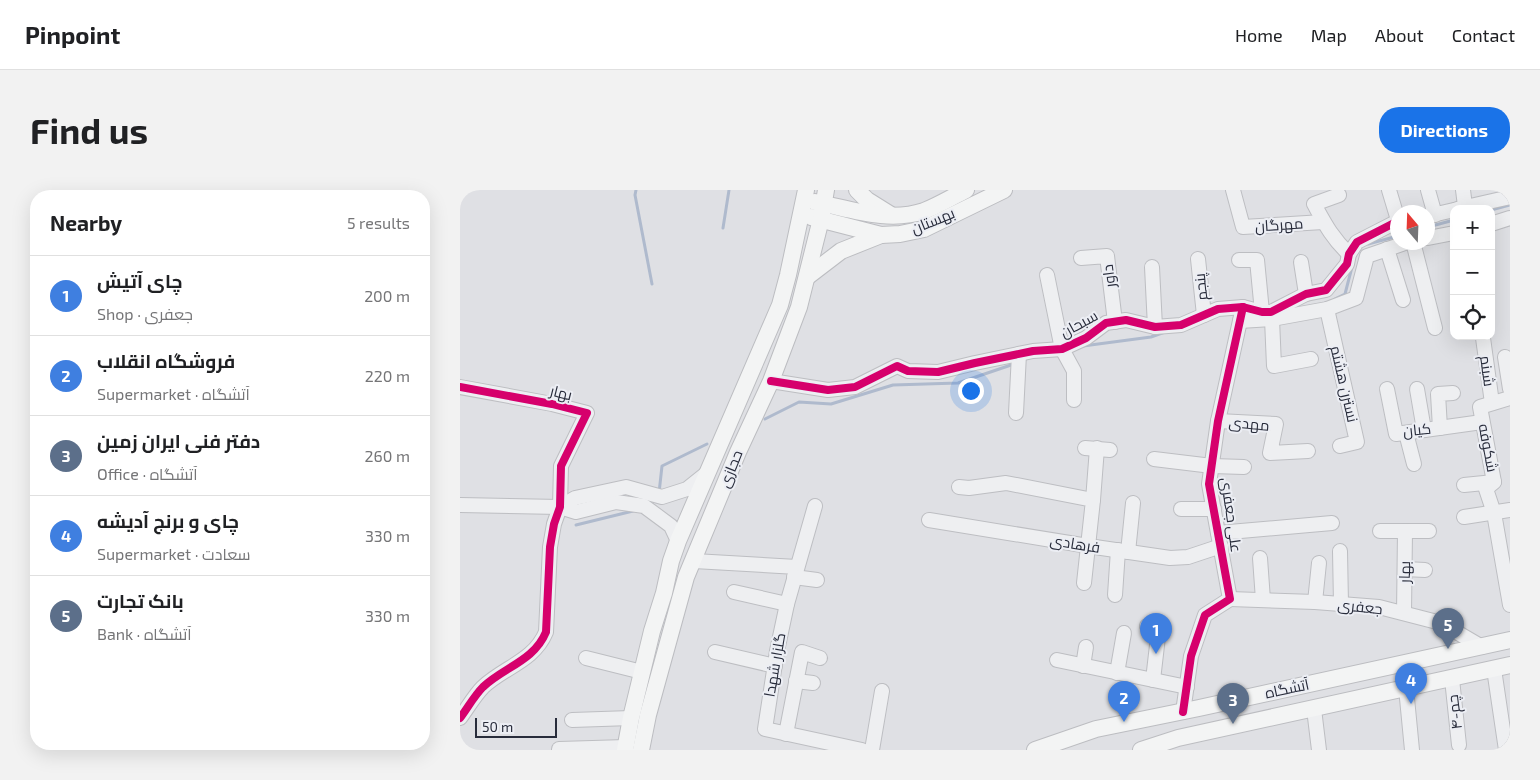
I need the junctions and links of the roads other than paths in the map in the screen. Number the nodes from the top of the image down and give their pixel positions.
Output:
1 (857, 190) edge
2 (966, 190) edge
3 (1004, 190) edge
4 (1233, 190) edge
5 (1389, 190) edge
6 (1428, 190) edge
7 (1463, 190) edge
8 (1339, 195) dead end
9 (1510, 197) edge
10 (804, 202) edge
11 (823, 204) edge
12 (1393, 205) edge
13 (1430, 205) edge
14 (1460, 205) edge
15 (1473, 205) edge
16 (1450, 210) edge
17 (1435, 214) edge
18 (891, 215) junction
19 (1510, 218) edge
20 (1324, 222) junction
21 (1495, 223) edge
22 (1390, 225) edge
23 (1450, 234) edge
24 (881, 235) junction
25 (1435, 237) edge
26 (1390, 248) edge
27 (1387, 249) junction
28 (1415, 250) edge
29 (1349, 254) junction
30 (1081, 258) dead end
31 (1198, 259) dead end
32 (1240, 260) dead end
33 (1301, 262) dead end
34 (1152, 267) dead end
35 (1047, 275) dead end
36 (807, 277) junction
37 (1306, 294) junction
38 (1403, 300) dead end
39 (1327, 309) junction
40 (1242, 314) junction
41 (1204, 315) junction
42 (1267, 316) junction
43 (1115, 322) junction
44 (1155, 326) junction
45 (1435, 328) dead end
46 (1483, 340) edge
47 (1062, 349) junction
48 (1019, 354) junction
49 (1505, 357) dead end
50 (1311, 359) dead end
51 (772, 382) junction
52 (460, 387) edge
53 (1387, 389) dead end
54 (1417, 389) dead end
55 (1510, 389) edge
56 (1453, 393) dead end
57 (1510, 398) edge
58 (1074, 400) dead end
59 (1492, 403) junction
60 (1016, 413) dead end
61 (1218, 421) junction
62 (1482, 422) junction
63 (1440, 428) junction
64 (1424, 430) junction
65 (1406, 433) junction
66 (1340, 446) dead end
67 (1097, 449) dead end
68 (1308, 451) dead end
69 (1154, 459) dead end
70 (1414, 464) dead end
71 (1212, 466) junction
72 (1244, 467) dead end
73 (707, 473) junction
74 (1494, 482) junction
75 (1464, 485) dead end
76 (959, 487) dead end
77 (1093, 500) junction
78 (1132, 503) dead end
79 (460, 505) edge
80 (815, 506) dead end
81 (560, 507) junction
82 (1181, 509) dead end
83 (1214, 509) junction
84 (1510, 510) edge
85 (1494, 513) junction
86 (1464, 516) dead end
87 (929, 520) dead end
88 (1332, 523) dead end
89 (1380, 531) dead end
90 (1405, 531) junction
91 (1429, 531) dead end
92 (1219, 539) junction
93 (678, 541) junction
94 (1088, 546) junction
95 (1505, 547) edge
96 (1123, 551) junction
97 (1340, 551) dead end
98 (1260, 558) dead end
99 (694, 561) junction
100 (1319, 562) dead end
101 (1405, 569) junction
102 (1425, 570) dead end
103 (796, 572) junction
104 (817, 580) dead end
105 (1084, 583) dead end
106 (734, 592) dead end
107 (1115, 595) dead end
108 (1230, 599) junction
109 (1263, 600) junction
110 (1315, 602) junction
111 (787, 604) junction
112 (1340, 604) junction
113 (1510, 605) edge
114 (1404, 613) junction
115 (1147, 626) dead end
116 (1124, 633) dead end
117 (1510, 640) edge
118 (1086, 647) dead end
119 (1482, 647) junction
120 (715, 652) dead end
121 (586, 658) dead end
122 (820, 658) dead end
123 (1057, 660) dead end
124 (775, 666) junction
125 (1082, 666) junction
126 (1502, 667) edge
127 (642, 672) junction
128 (1117, 673) junction
129 (1452, 679) junction
130 (1153, 680) junction
131 (796, 681) junction
132 (814, 683) dead end
133 (1186, 686) junction
134 (1406, 688) junction
135 (882, 691) dead end
136 (1314, 708) junction
137 (1183, 712) junction
138 (460, 718) edge
139 (631, 718) junction
140 (572, 720) dead end
141 (1134, 722) junction
142 (786, 734) junction
143 (1177, 744) edge
144 (1459, 745) dead end
145 (559, 749) edge
146 (631, 749) edge
147 (862, 750) edge
148 (872, 750) edge
149 (1035, 750) edge
150 (1139, 750) edge
151 (1319, 750) edge
152 (1412, 750) edge
153 (1506, 750) edge

1 - 18 main road
2 - 18 main road, بهستان
3 - 24 main road, بهستان
4 - 20 street, مهرگان
5 - 12 street
6 - 13 street
7 - 14 street
8 - 20 street
9 - 15 street
10 - 11 main road, بهستان
10 - 73 main road, حجازی
11 - 18 main road, بهستان
11 - 24 main road, بهستان
11 - 36 main road, حجازی
16 - 17 street
19 - 21 street
20 - 29 street
22 - 29 street
23 - 25 street
24 - 36 main road
26 - 27 street
27 - 38 street
27 - 39 street
28 - 45 street
29 - 37 street
30 - 43 street, داور
31 - 41 street, پنجم
32 - 42 street
33 - 37 street
34 - 44 street
35 - 47 street
36 - 51 main road, حجازی
37 - 42 street
39 - 42 street
39 - 66 street, نسترن هشتم
40 - 41 street, سبحان
40 - 42 street, سبحان
40 - 61 street, علی جعفری
41 - 44 street, سبحان
42 - 50 street
43 - 44 street, سبحان
43 - 47 street, سبحان
46 - 59 street, شبنم
47 - 48 street, سبحان
47 - 58 street
48 - 51 street, سبحان
48 - 60 street
49 - 55 street
51 - 99 main road, حجازی
52 - 81 street, بهار
53 - 65 street, کیان
54 - 64 street
56 - 63 street
57 - 59 street, شکوفه
59 - 62 street, شکوفه
61 - 68 street, مهدی
61 - 71 street, علی جعفری
62 - 63 street, کیان
62 - 74 street, شکوفه
63 - 64 street, کیان
64 - 65 street, کیان
65 - 70 street
67 - 77 street
69 - 71 street
71 - 72 street
71 - 83 street, علی جعفری
73 - 81 street
73 - 93 main road, حجازی
74 - 75 street
74 - 85 street, شکوفه
76 - 77 street
77 - 94 street
78 - 96 street
79 - 81 street
80 - 103 street, گلزار شهدا
81 - 93 street
81 - 138 street
82 - 83 street
83 - 92 street, علی جعفری
84 - 85 street
85 - 86 street
85 - 95 street, شکوفه
87 - 94 street, فرهادی
88 - 92 street, فرهادی
89 - 90 street
90 - 91 street
90 - 101 street, بهار
92 - 96 street, فرهادی
92 - 108 street, علی جعفری
93 - 127 main road, حجازی
94 - 96 street, فرهادی
94 - 105 street
95 - 113 street, شکوفه
96 - 107 street
97 - 112 street
98 - 109 street
99 - 103 street
99 - 146 main road, حجازی
100 - 110 street
101 - 102 street
101 - 114 street, بهار
103 - 104 street
103 - 111 street, گلزار شهدا
106 - 111 street
108 - 109 street, جعفری
108 - 133 street
109 - 110 street, جعفری
110 - 112 street, جعفری
111 - 124 street, گلزار شهدا
112 - 114 street, جعفری
114 - 119 street, جعفری
115 - 130 street
116 - 128 street
117 - 119 main road, آتشگاه
118 - 125 street
119 - 137 main road, آتشگاه
120 - 124 street
121 - 127 street
122 - 131 street
123 - 125 street
124 - 142 street, گلزار شهدا
125 - 128 street
126 - 129 main road, آتشگاه
126 - 153 street
127 - 139 main road, حجازی
128 - 130 street
129 - 134 main road, آتشگاه
129 - 144 street, ۴-چم
130 - 133 street
131 - 132 street
131 - 142 street
133 - 137 street
134 - 136 main road, آتشگاه
134 - 152 street
135 - 148 street
136 - 143 main road, آتشگاه
136 - 151 street
137 - 141 main road, آتشگاه
139 - 140 street
139 - 146 main road, حجازی
141 - 149 main road, آتشگاه
141 - 150 main road
142 - 147 street, گلزار شهدا
143 - 150 main road, آتشگاه
145 - 146 street

